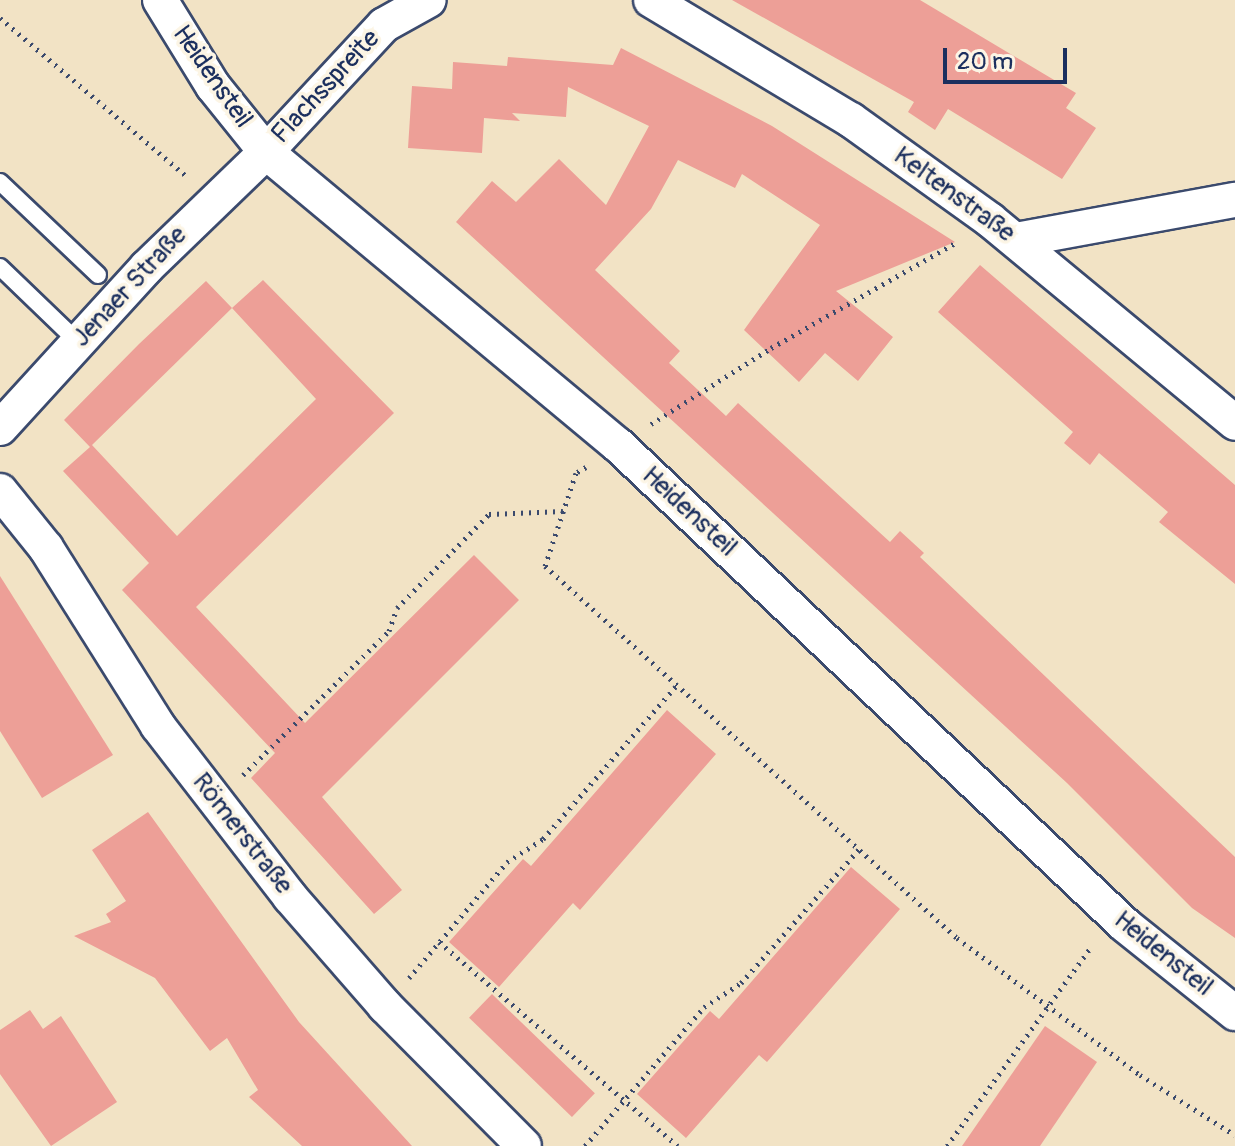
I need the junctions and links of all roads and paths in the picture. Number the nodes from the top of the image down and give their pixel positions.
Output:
1 (160, 0) edge
2 (429, 0) edge
3 (651, 0) edge
4 (0, 18) edge
5 (266, 152) junction
6 (0, 182) edge
7 (1235, 200) edge
8 (213, 202) junction
9 (1003, 230) junction
10 (0, 267) edge
11 (98, 275) dead end
12 (78, 342) junction
13 (1235, 423) edge
14 (0, 428) edge
15 (618, 445) junction
16 (0, 491) edge
17 (563, 511) junction
18 (677, 685) junction
19 (216, 801) junction
20 (859, 849) junction
21 (1115, 917) junction
22 (439, 942) junction
23 (1046, 1004) junction
24 (385, 1006) junction
25 (1235, 1013) edge
26 (623, 1101) junction
27 (1235, 1135) edge
28 (524, 1146) edge
29 (585, 1146) edge
30 (678, 1146) edge
31 (947, 1146) edge

1 - 5 street, Heidensteil
2 - 5 street, Flachsspreite
3 - 9 street, Keltenstraße
4 - 8 path
5 - 8 street, Jenaer Straße
5 - 15 street, Heidensteil
6 - 11 lane
7 - 9 street
8 - 12 street, Jenaer Straße
9 - 13 street, Keltenstraße
9 - 15 path
10 - 12 lane
12 - 14 street, Jenaer Straße
15 - 17 path
15 - 21 street, Heidensteil
16 - 19 street, Römerstraße
17 - 18 path
17 - 19 path
18 - 20 path
18 - 22 path
19 - 24 street, Römerstraße
20 - 23 path
20 - 26 path
21 - 23 path
21 - 25 street, Heidensteil
22 - 24 path
22 - 26 path
23 - 27 path
23 - 31 path
24 - 28 street, Römerstraße
26 - 29 path
26 - 30 path

